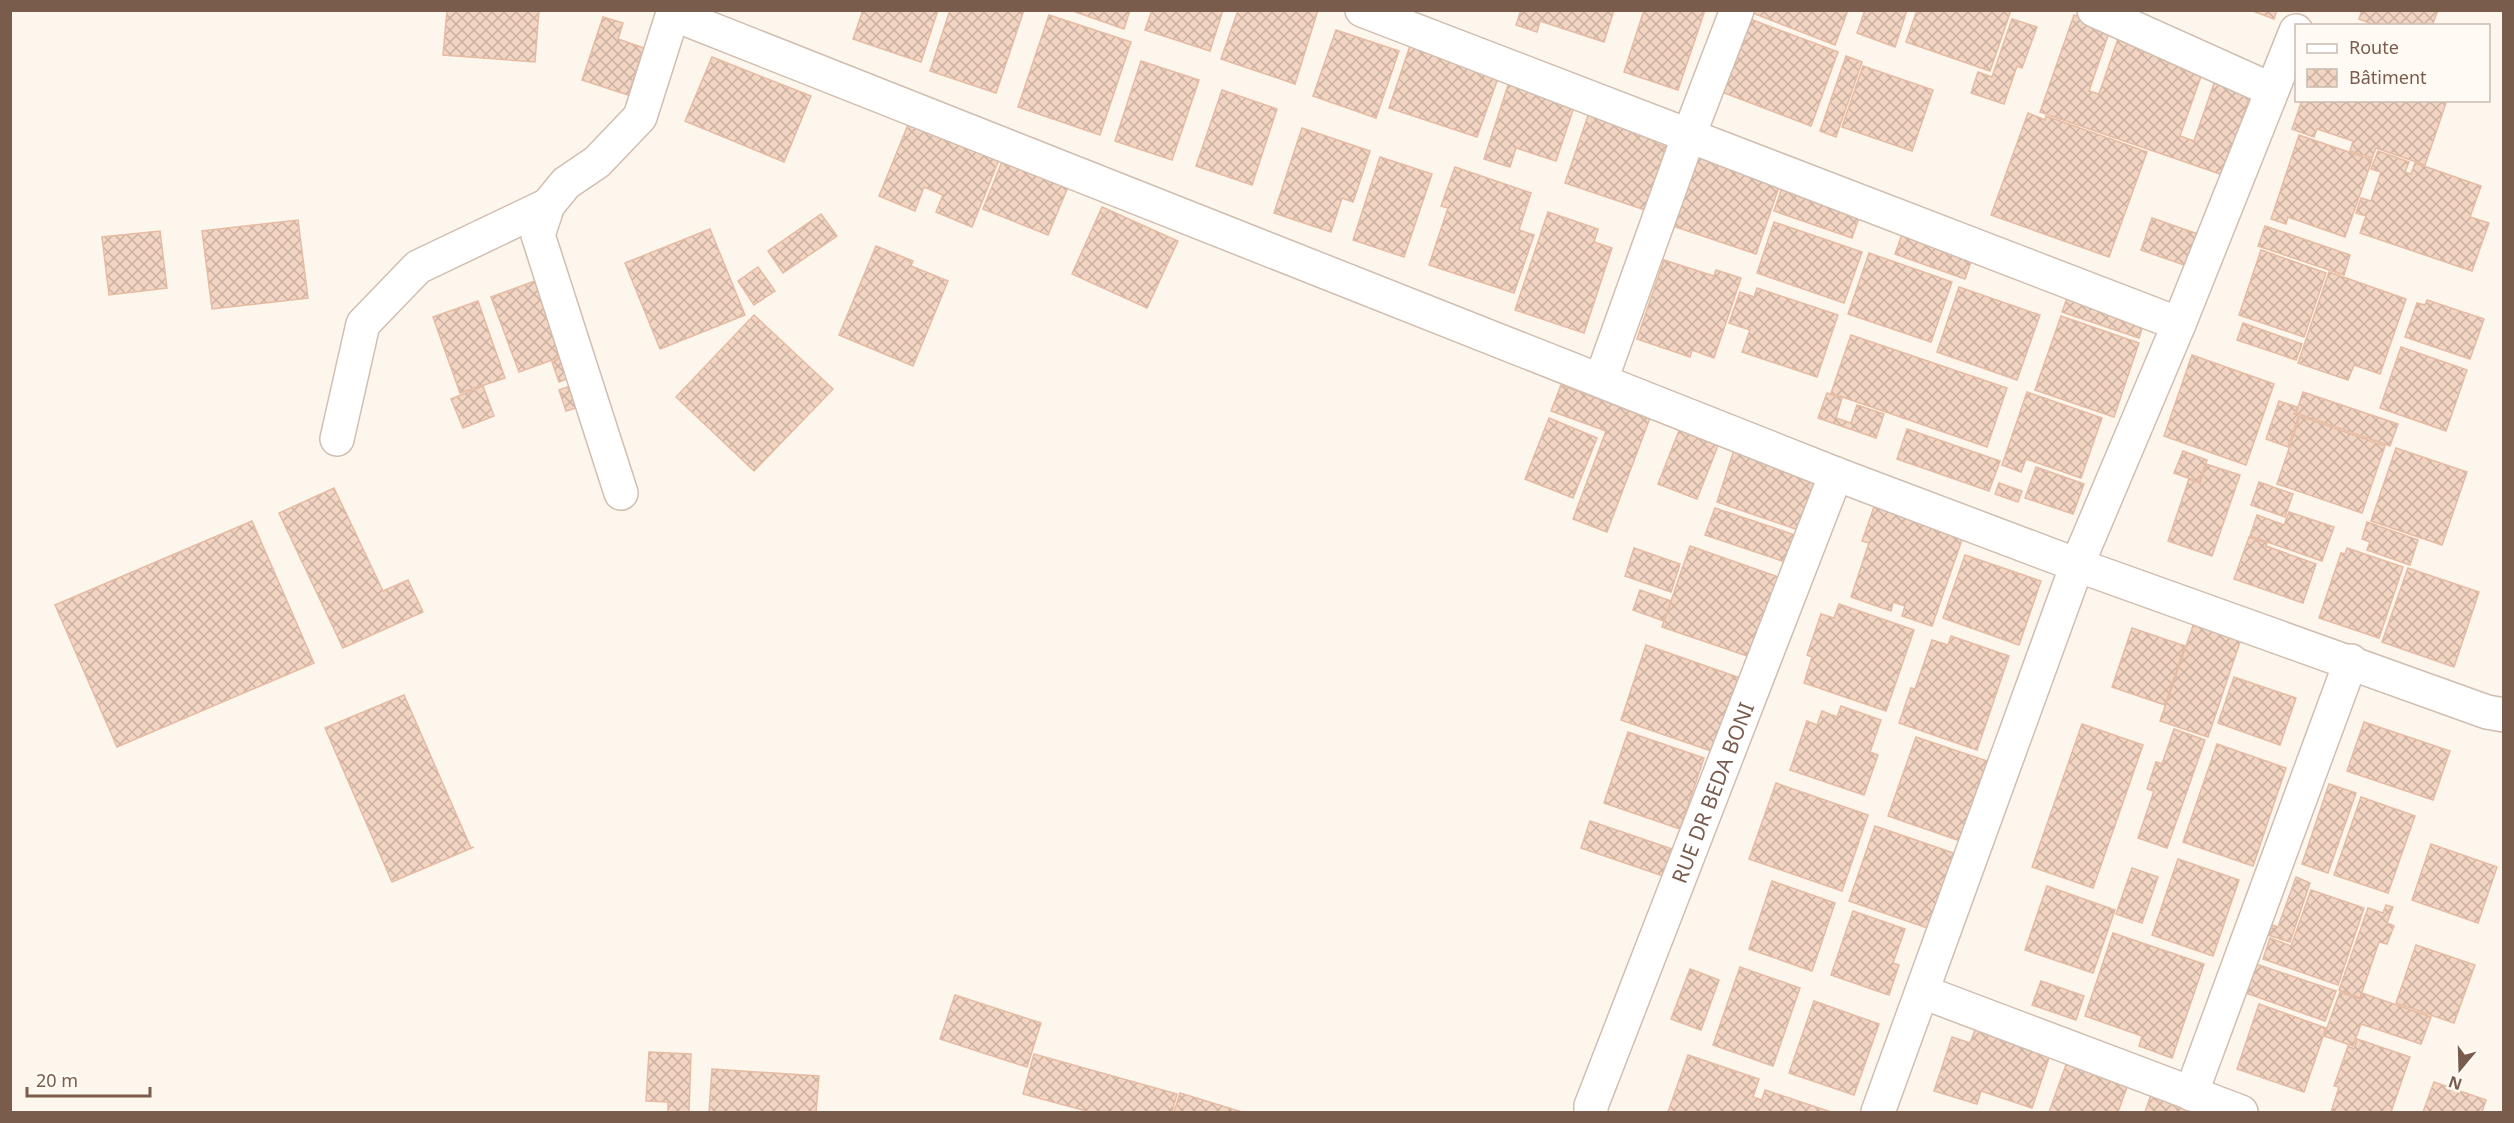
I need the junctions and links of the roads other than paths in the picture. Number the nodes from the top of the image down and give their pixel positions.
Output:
1 (1362, 10) edge
2 (1737, 10) edge
3 (2094, 10) edge
4 (674, 12) edge
5 (2295, 33) edge
6 (2272, 90) junction
7 (1689, 135) junction
8 (548, 205) junction
9 (2179, 324) junction
10 (1600, 381) junction
11 (337, 439) dead end
12 (1836, 474) junction
13 (621, 494) dead end
14 (2077, 565) junction
15 (2350, 661) junction
16 (2504, 715) edge
17 (1923, 992) junction
18 (2191, 1094) junction
19 (1591, 1113) edge
20 (1878, 1113) edge
21 (2241, 1113) edge

1 - 7 street
2 - 7 street
3 - 6 street
4 - 8 street
4 - 10 street
5 - 6 street
6 - 9 street
7 - 9 street
7 - 10 street
8 - 11 street
8 - 13 street
9 - 14 street
10 - 12 street
12 - 14 street
12 - 19 street, RUE DR BEDA BONI
14 - 15 street
14 - 17 street
15 - 16 street
15 - 18 street
17 - 18 street
17 - 20 street
18 - 21 street

